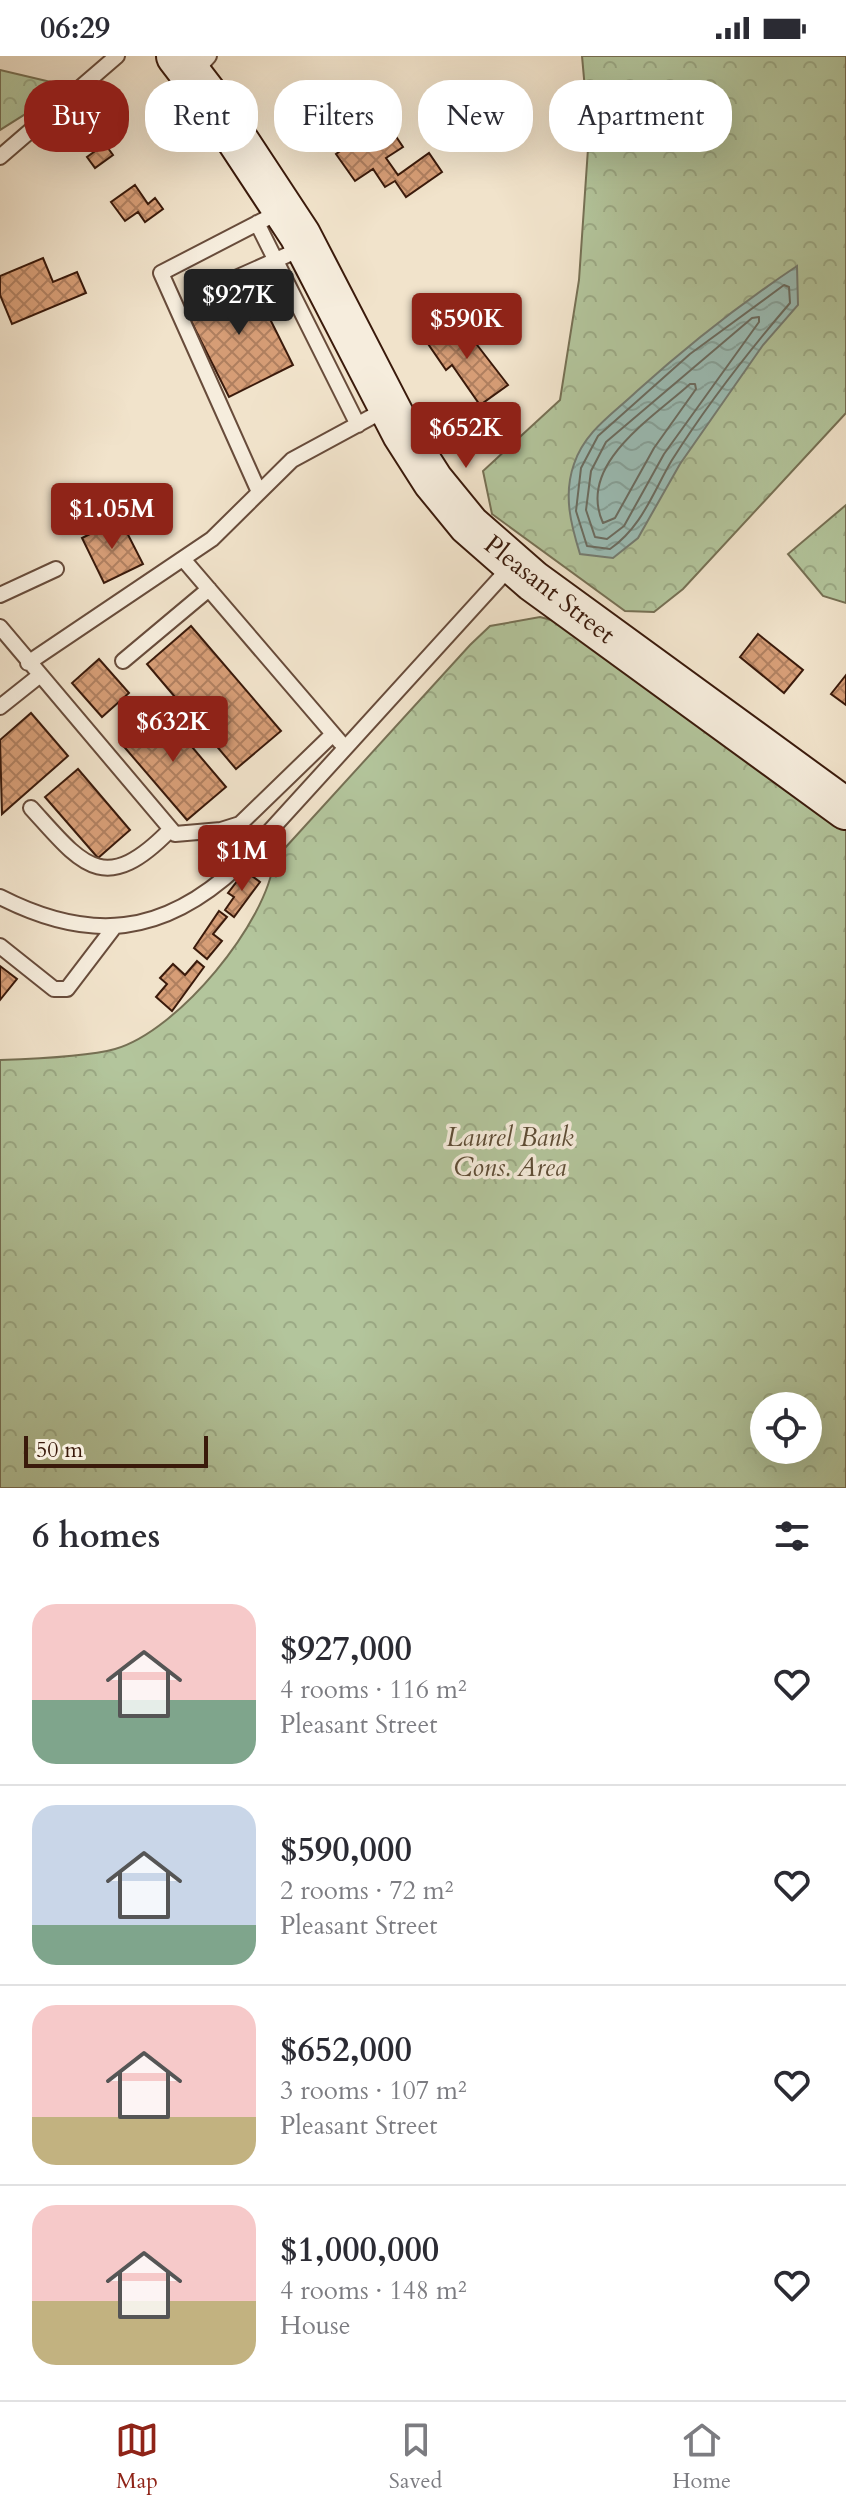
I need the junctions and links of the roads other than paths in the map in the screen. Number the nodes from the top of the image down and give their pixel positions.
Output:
1 (117, 56) edge
2 (193, 62) edge
3 (0, 157) edge
4 (270, 216) junction
5 (291, 253) junction
6 (236, 278) dead end
7 (373, 416) junction
8 (259, 492) junction
9 (183, 559) junction
10 (512, 564) junction
11 (56, 569) dead end
12 (209, 589) junction
13 (0, 595) edge
14 (0, 627) edge
15 (123, 661) dead end
16 (28, 663) junction
17 (39, 676) junction
18 (0, 707) edge
19 (333, 734) junction
20 (345, 748) junction
21 (31, 808) dead end
22 (846, 809) edge
23 (169, 831) junction
24 (0, 897) edge
25 (115, 926) junction
26 (0, 946) edge

1 - 3 lane
2 - 4 street, Pleasant Street
4 - 5 street, Pleasant Street
4 - 8 lane
5 - 6 lane
5 - 7 street, Pleasant Street
7 - 8 lane
7 - 10 street, Pleasant Street
8 - 9 lane
9 - 12 lane
9 - 16 lane
10 - 20 lane
10 - 22 street, Pleasant Street
11 - 13 lane
12 - 15 lane
12 - 19 lane
14 - 16 lane
16 - 17 lane
17 - 18 lane
17 - 23 lane
19 - 20 lane
19 - 23 lane
20 - 25 lane
21 - 23 lane
24 - 25 lane
25 - 26 lane

